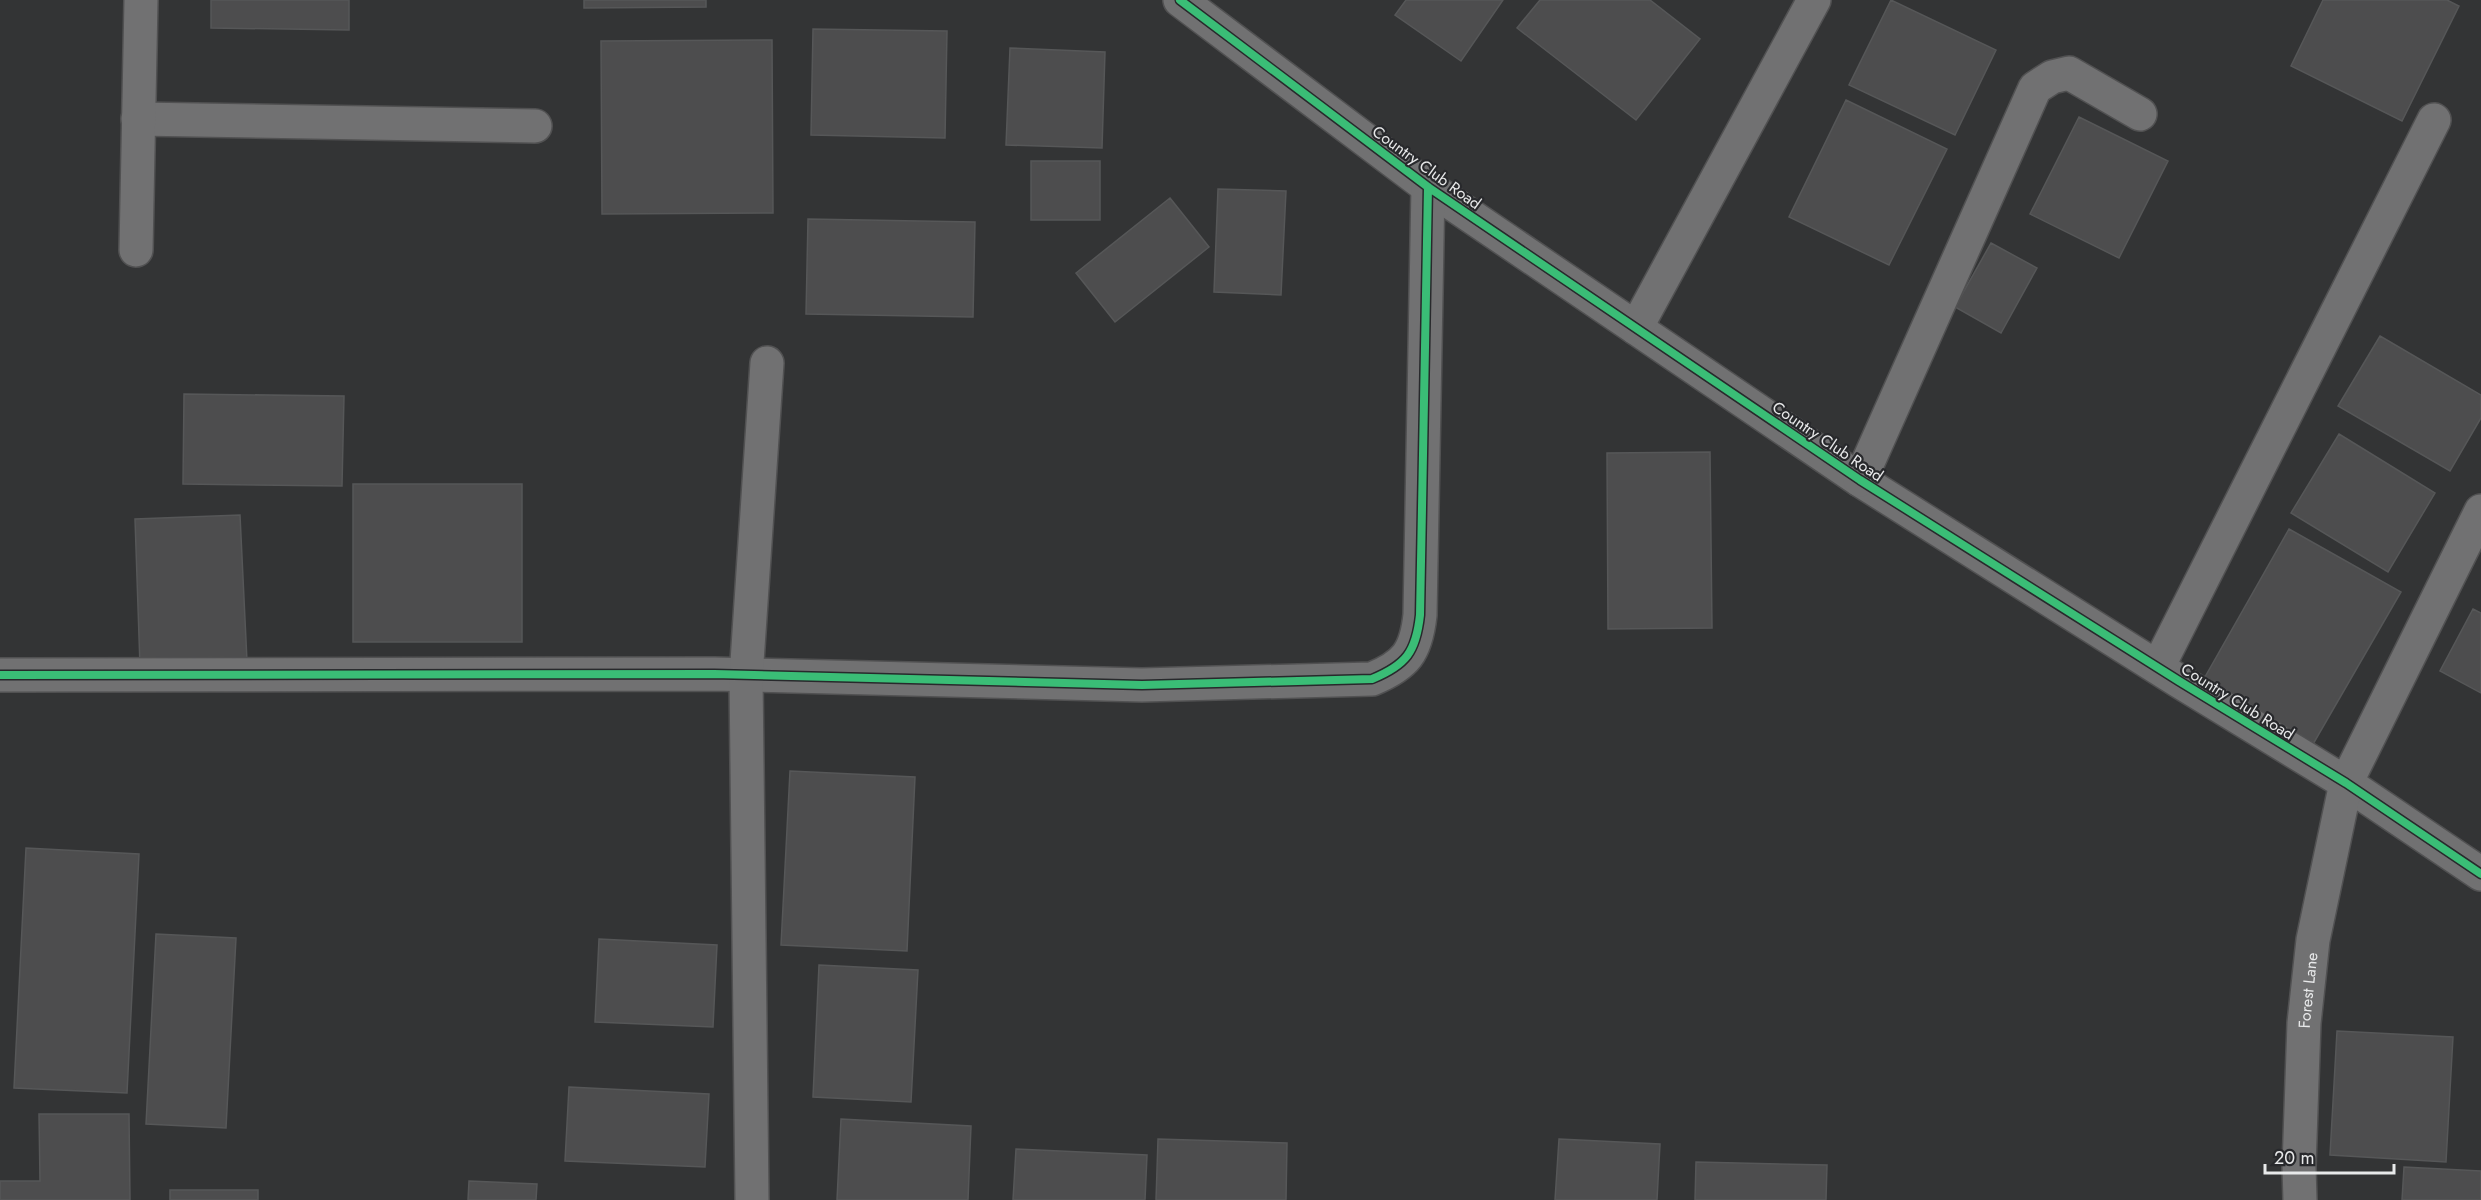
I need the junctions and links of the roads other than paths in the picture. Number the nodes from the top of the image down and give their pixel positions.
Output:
1 (141, 0) edge
2 (1180, 0) edge
3 (1814, 0) edge
4 (2140, 114) dead end
5 (138, 119) junction
6 (2434, 120) dead end
7 (535, 126) dead end
8 (1428, 187) junction
9 (136, 250) dead end
10 (1636, 328) junction
11 (767, 363) dead end
12 (1860, 480) junction
13 (2481, 512) edge
14 (2158, 667) junction
15 (0, 675) edge
16 (746, 677) junction
17 (2346, 783) junction
18 (2481, 874) edge
19 (752, 1200) edge
20 (2300, 1200) edge

1 - 5 street
2 - 8 street, Country Club Road
3 - 10 street
4 - 12 street
5 - 7 street
5 - 9 street
6 - 14 street
8 - 10 street, Country Club Road
8 - 16 street
10 - 12 street, Country Club Road
11 - 16 street
12 - 14 street, Country Club Road
13 - 17 street, Forest Lane
14 - 17 street, Country Club Road
15 - 16 street
16 - 19 street
17 - 18 street, Country Club Road
17 - 20 street, Forest Lane

